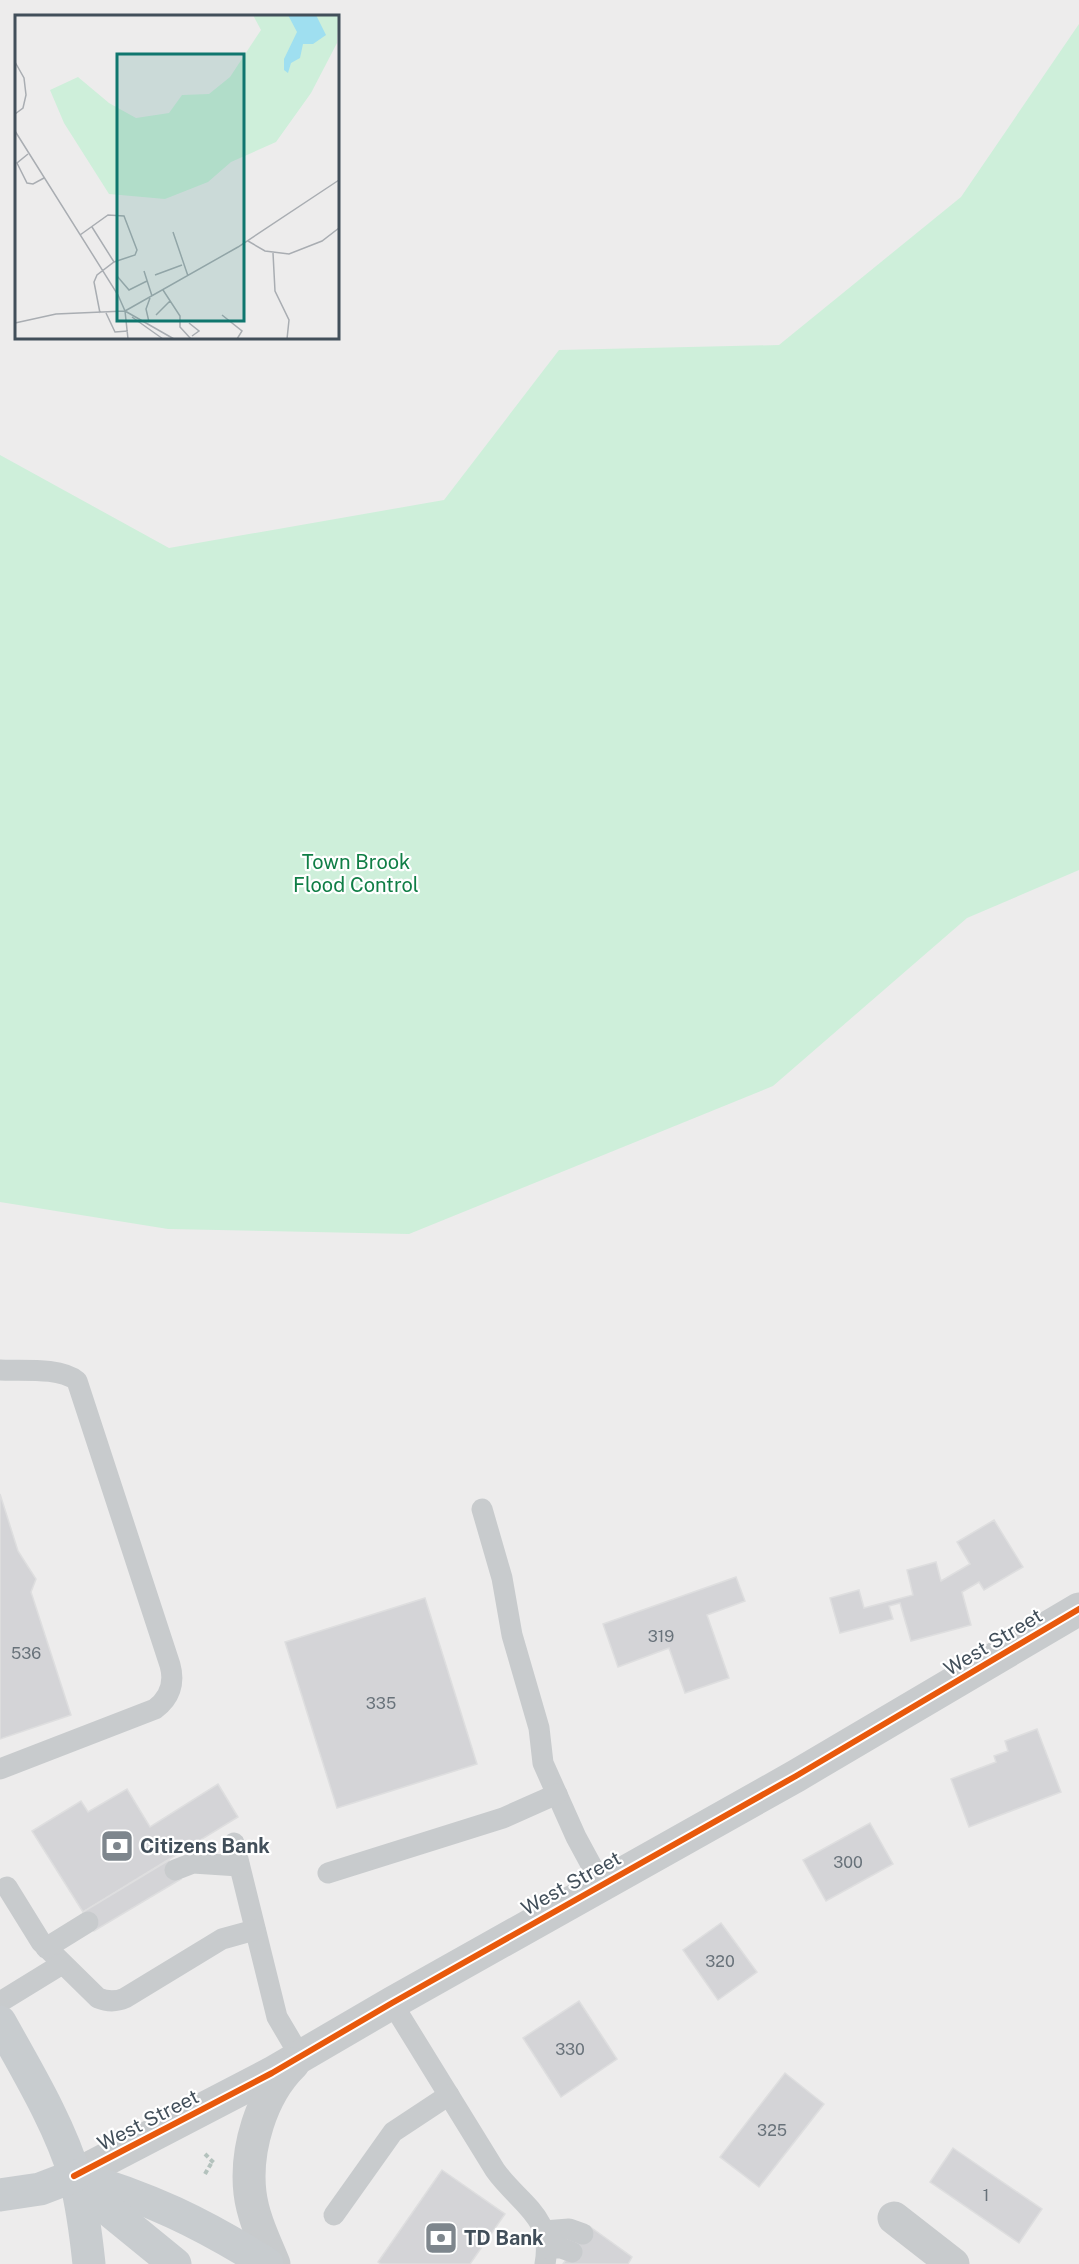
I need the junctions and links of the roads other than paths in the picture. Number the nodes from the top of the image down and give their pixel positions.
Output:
1 (0, 1370) edge
2 (482, 1509) dead end
3 (1079, 1609) edge
4 (0, 1769) edge
5 (557, 1794) junction
6 (234, 1844) dead end
7 (239, 1866) junction
8 (175, 1870) dead end
9 (328, 1873) dead end
10 (602, 1885) junction
11 (7, 1887) dead end
12 (88, 1922) dead end
13 (255, 1930) junction
14 (46, 1948) junction
15 (62, 1964) junction
16 (0, 2002) edge
17 (392, 2003) junction
18 (0, 2022) edge
19 (300, 2056) junction
20 (449, 2095) junction
21 (74, 2176) junction
22 (0, 2195) edge
23 (334, 2215) dead end
24 (894, 2218) dead end
25 (584, 2234) dead end
26 (572, 2252) dead end
27 (546, 2254) edge
28 (89, 2264) edge
29 (175, 2264) edge
30 (267, 2264) edge
31 (274, 2264) edge
32 (953, 2264) edge

1 - 4 lane
2 - 5 lane
3 - 10 street, West Street
5 - 9 lane
5 - 10 lane
6 - 7 lane
7 - 8 lane
7 - 13 lane
10 - 17 street, West Street
11 - 14 lane
12 - 14 lane
13 - 15 lane
13 - 19 lane
14 - 15 lane
15 - 16 lane
17 - 19 street, West Street
17 - 20 lane
18 - 21 main road
19 - 21 street, West Street
19 - 31 street
20 - 23 lane
20 - 27 lane
21 - 22 main road, West Street
21 - 28 main road
21 - 29 main road
21 - 30 main road
24 - 32 street
25 - 27 lane
26 - 27 lane

